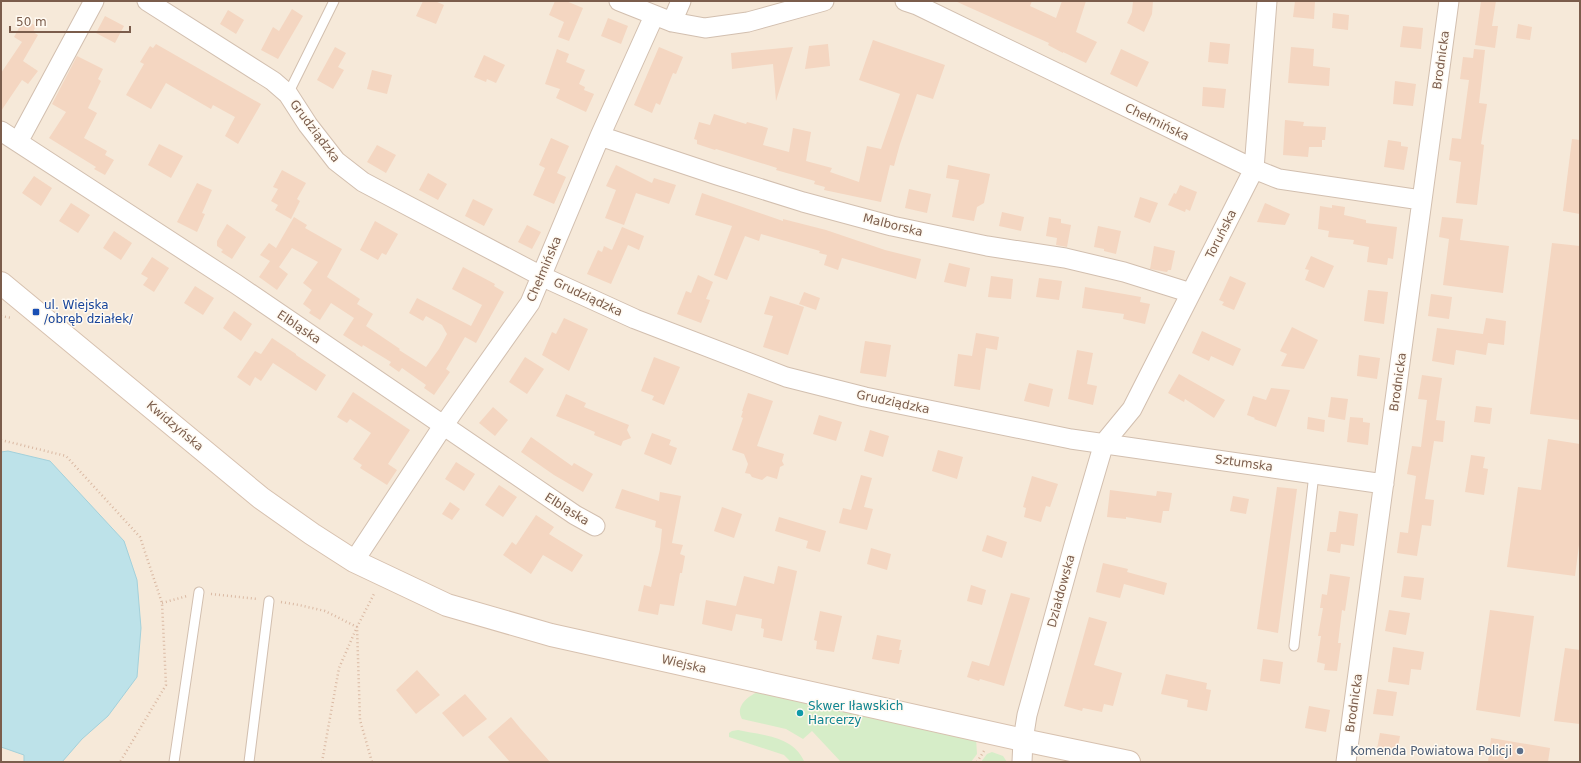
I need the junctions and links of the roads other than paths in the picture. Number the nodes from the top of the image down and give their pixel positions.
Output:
1 (94, 1) edge
2 (147, 1) edge
3 (334, 1) edge
4 (619, 1) edge
5 (682, 1) edge
6 (824, 1) edge
7 (906, 1) edge
8 (1267, 1) edge
9 (1449, 1) edge
10 (654, 16) junction
11 (672, 22) junction
12 (288, 94) junction
13 (1, 131) edge
14 (600, 136) junction
15 (18, 142) junction
16 (1254, 169) junction
17 (1421, 200) junction
18 (541, 276) junction
19 (1, 283) edge
20 (1191, 293) junction
21 (443, 426) junction
22 (1104, 443) junction
23 (1314, 474) junction
24 (1384, 484) junction
25 (595, 526) dead end
26 (354, 561) junction
27 (199, 592) road end
28 (269, 601) road end
29 (1294, 646) dead end
30 (1023, 740) junction
31 (174, 762) edge
32 (249, 762) edge
33 (1022, 762) edge
34 (1129, 762) edge
35 (1346, 762) edge

1 - 15 street
2 - 12 street, Grudziądzka
3 - 12 lane
4 - 10 street
5 - 11 street
6 - 11 street
7 - 16 street, Chełmińska
8 - 16 street, Toruńska
9 - 17 street, Brodnicka
10 - 11 street
10 - 14 street, Chełmińska
12 - 18 street, Grudziądzka
13 - 15 street, Elbląska
14 - 18 street, Chełmińska
14 - 20 street, Malborska
15 - 21 street, Elbląska
16 - 17 street, Chełmińska
16 - 20 street, Toruńska
17 - 24 street, Brodnicka
18 - 21 street, Chełmińska
18 - 22 street, Grudziądzka
19 - 26 street, Kwidzyńska
20 - 22 street, Toruńska
21 - 25 street, Elbląska
21 - 26 street, Chełmińska
22 - 23 street, Sztumska
22 - 30 street, Działdowska
23 - 24 street, Sztumska
23 - 29 lane
24 - 35 street, Brodnicka
26 - 30 street, Wiejska
27 - 31 lane
28 - 32 lane
30 - 33 street, Działdowska
30 - 34 street, Wiejska

